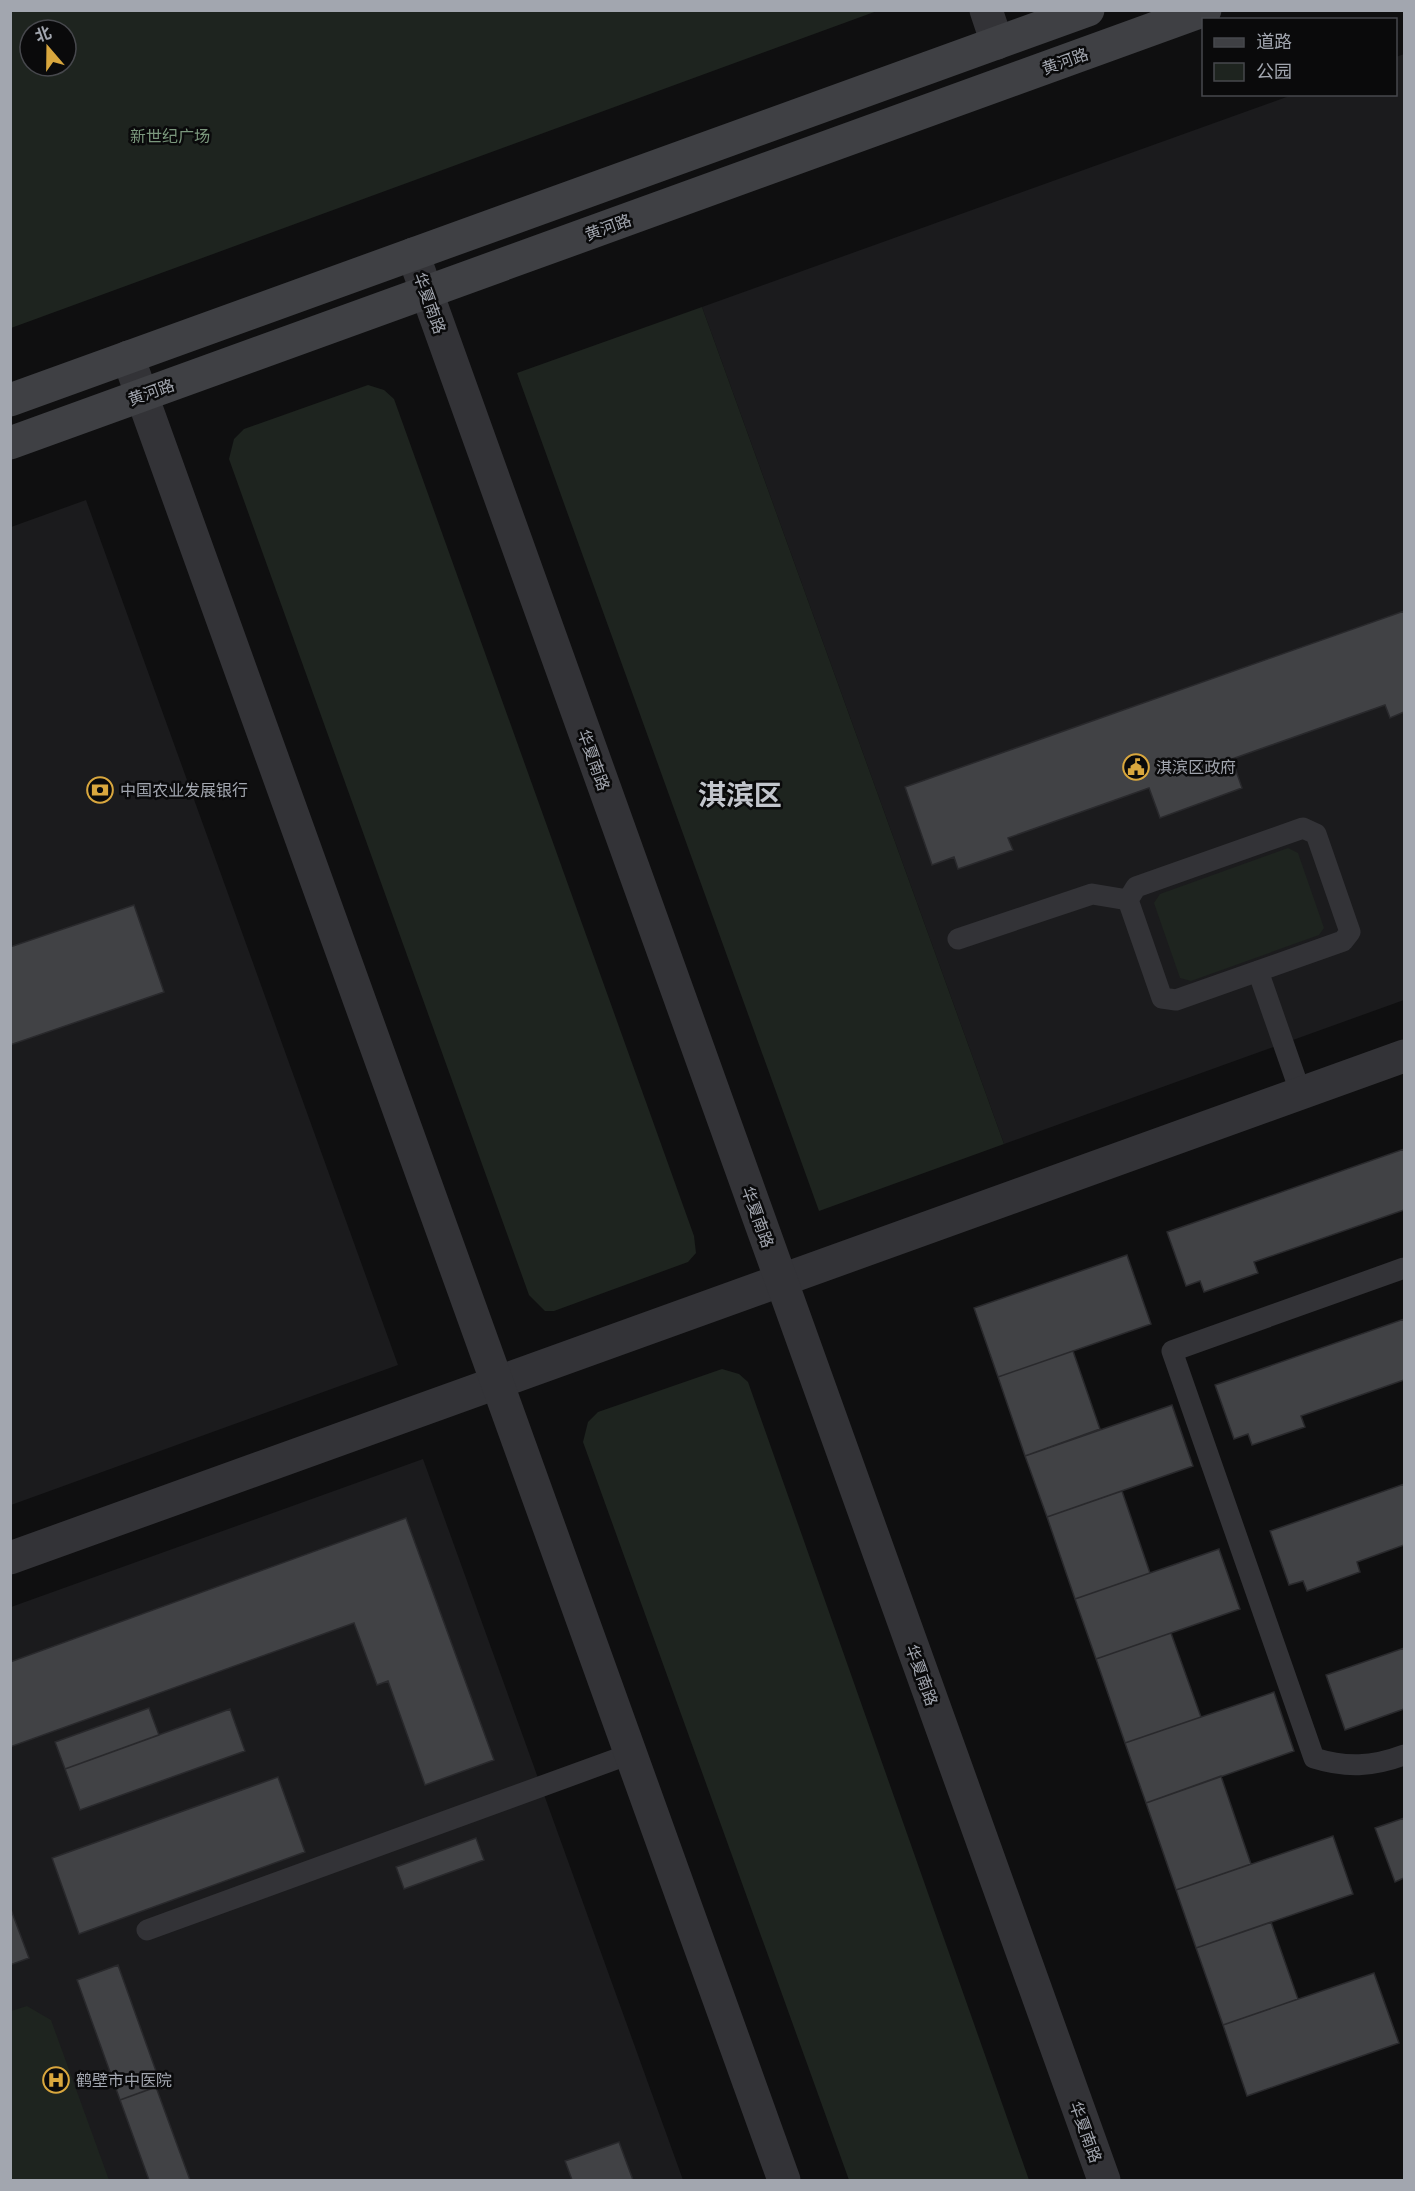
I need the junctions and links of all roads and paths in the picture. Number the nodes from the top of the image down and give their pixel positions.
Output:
1 (986, 10) edge
2 (1088, 10) edge
3 (1205, 10) edge
4 (1030, 20) edge
5 (997, 43) junction
6 (413, 254) junction
7 (426, 292) junction
8 (128, 357) junction
9 (142, 395) junction
10 (10, 400) edge
11 (10, 442) edge
12 (1128, 900) junction
13 (958, 939) dead end
14 (1258, 971) junction
15 (1404, 1056) edge
16 (1301, 1094) junction
17 (1404, 1268) edge
18 (781, 1281) junction
19 (497, 1383) junction
20 (10, 1558) edge
21 (630, 1755) junction
22 (1404, 1755) edge
23 (147, 1930) dead end
24 (784, 2181) edge
25 (1104, 2181) edge

1 - 5 street
2 - 4 main road
3 - 7 main road, 黄河路
4 - 5 main road
5 - 6 main road
6 - 7 street, 华夏南路
6 - 8 main road
7 - 9 main road, 黄河路
7 - 18 street, 华夏南路
8 - 9 street
8 - 10 main road
9 - 11 main road, 黄河路
9 - 19 street
12 - 13 lane
12 - 14 lane
12 - 14 lane
14 - 16 lane
15 - 16 street
16 - 18 street
17 - 22 lane
18 - 19 street
18 - 25 street, 华夏南路
19 - 20 street
19 - 21 street
21 - 23 lane
21 - 24 street

